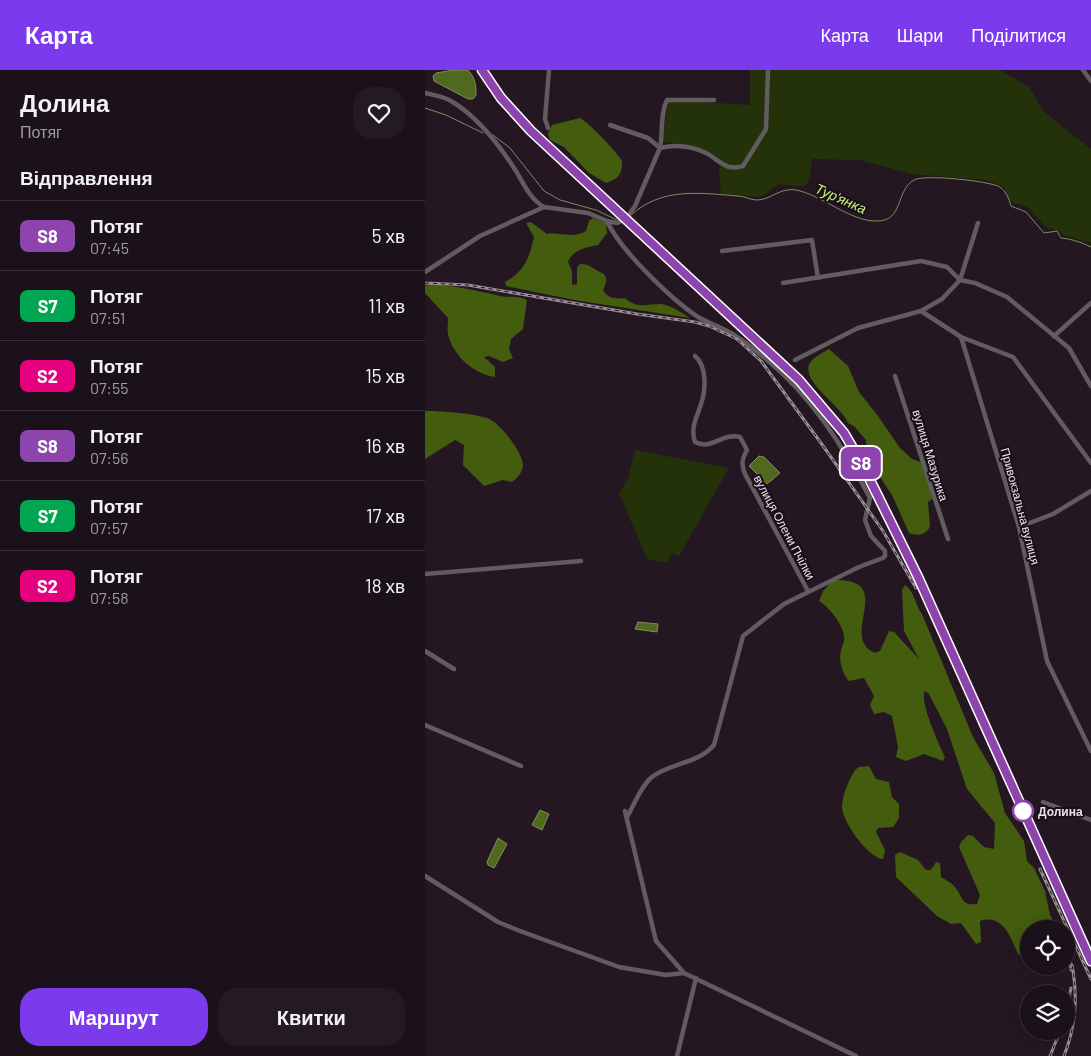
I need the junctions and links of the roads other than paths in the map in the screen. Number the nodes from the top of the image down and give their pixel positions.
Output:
1 (549, 70) edge
2 (768, 70) edge
3 (1083, 70) edge
4 (1091, 81) edge
5 (425, 93) edge
6 (714, 100) dead end
7 (610, 125) dead end
8 (548, 128) dead end
9 (660, 148) junction
10 (544, 207) junction
11 (607, 220) junction
12 (978, 224) dead end
13 (722, 251) dead end
14 (425, 272) edge
15 (818, 278) junction
16 (960, 280) junction
17 (783, 283) dead end
18 (1091, 303) edge
19 (921, 311) junction
20 (1054, 336) junction
21 (961, 337) junction
22 (695, 356) dead end
23 (795, 360) dead end
24 (895, 376) dead end
25 (1091, 386) edge
26 (1091, 463) edge
27 (1091, 491) edge
28 (1019, 526) junction
29 (948, 539) dead end
30 (581, 562) dead end
31 (425, 574) edge
32 (808, 591) junction
33 (425, 651) edge
34 (455, 668) dead end
35 (425, 725) edge
36 (1091, 751) edge
37 (521, 766) dead end
38 (1043, 802) dead end
39 (625, 811) dead end
40 (627, 817) junction
41 (1091, 820) edge
42 (425, 876) edge
43 (684, 973) junction
44 (696, 978) junction
45 (677, 1056) edge
46 (856, 1056) edge

1 - 8 street
2 - 9 street
3 - 4 street
5 - 10 street
6 - 9 street
7 - 9 street
9 - 11 street
10 - 11 street
10 - 14 street
11 - 32 street
12 - 16 street
13 - 15 street
15 - 16 street
15 - 17 street
16 - 19 street
16 - 20 street
18 - 20 street
19 - 21 street
19 - 23 street
20 - 25 street
21 - 26 street
21 - 28 street, Привокзальна вулиця
22 - 32 street, вулиця Олени Пчілки
24 - 29 street, вулиця Мазурика
27 - 28 street
28 - 36 street, Привокзальна вулиця
30 - 31 street
32 - 40 street
33 - 34 street
35 - 37 street
38 - 41 street
39 - 40 street
40 - 43 street
42 - 43 street
43 - 44 street
44 - 45 street
44 - 46 street

